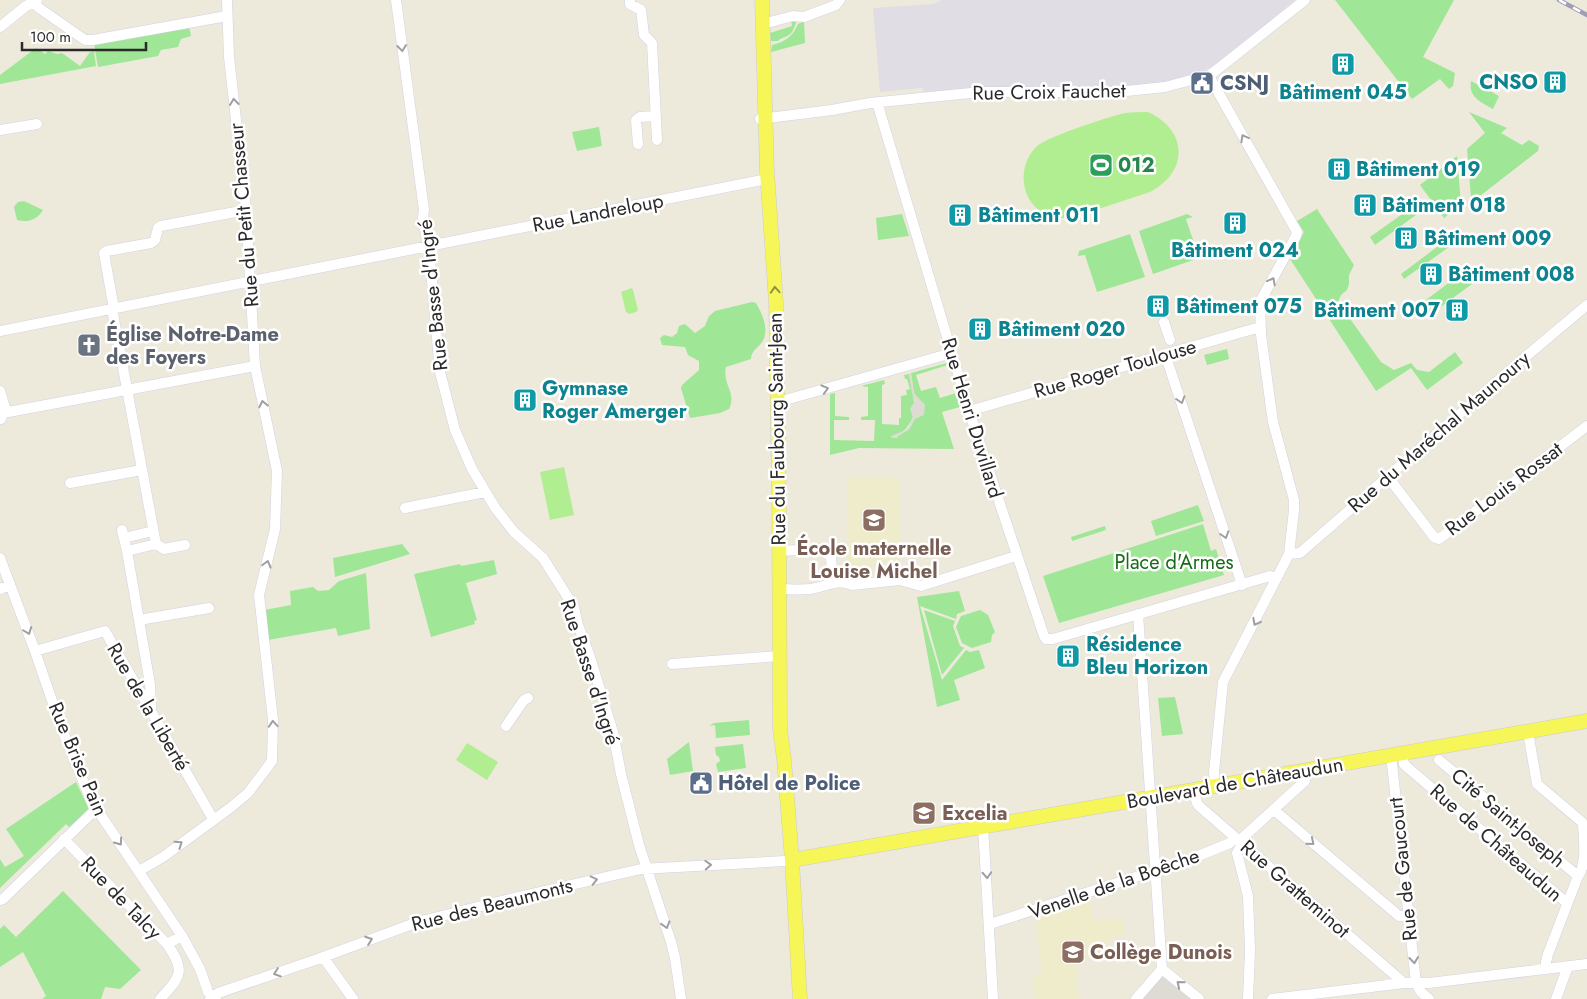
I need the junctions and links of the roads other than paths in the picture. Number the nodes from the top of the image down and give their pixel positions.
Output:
1 (228, 0) edge
2 (396, 0) edge
3 (630, 0) edge
4 (754, 0) edge
5 (760, 0) edge
6 (840, 0) edge
7 (1305, 0) edge
8 (36, 1) edge
9 (227, 16) junction
10 (763, 24) junction
11 (0, 27) edge
12 (1210, 76) junction
13 (877, 102) junction
14 (655, 116) junction
15 (766, 116) junction
16 (37, 124) dead end
17 (0, 130) edge
18 (657, 140) dead end
19 (638, 144) dead end
20 (767, 179) junction
21 (246, 210) junction
22 (428, 247) junction
23 (251, 281) junction
24 (1587, 305) edge
25 (113, 309) junction
26 (1164, 322) dead end
27 (1260, 327) junction
28 (0, 331) edge
29 (1170, 340) dead end
30 (952, 353) junction
31 (1165, 354) junction
32 (255, 366) junction
33 (127, 389) junction
34 (0, 391) edge
35 (778, 402) junction
36 (970, 410) junction
37 (2, 416) edge
38 (1587, 426) edge
39 (142, 470) junction
40 (1388, 476) junction
41 (70, 483) dead end
42 (485, 492) junction
43 (405, 508) dead end
44 (153, 530) junction
45 (156, 544) junction
46 (185, 545) dead end
47 (778, 549) junction
48 (126, 551) junction
49 (1290, 554) junction
50 (1016, 556) junction
51 (0, 558) edge
52 (1277, 578) junction
53 (833, 583) junction
54 (10, 585) junction
55 (1242, 585) junction
56 (0, 589) edge
57 (779, 590) junction
58 (209, 608) dead end
59 (1138, 614) junction
60 (139, 620) junction
61 (35, 651) junction
62 (778, 656) junction
63 (672, 664) dead end
64 (528, 698) dead end
65 (151, 710) junction
66 (1587, 722) edge
67 (506, 726) dead end
68 (1528, 732) junction
69 (780, 739) junction
70 (1396, 754) junction
71 (1439, 760) dead end
72 (1304, 771) junction
73 (1215, 786) junction
74 (1193, 790) junction
75 (1150, 797) junction
76 (95, 810) junction
77 (1274, 810) junction
78 (213, 819) junction
79 (983, 826) junction
80 (64, 839) junction
81 (1239, 840) junction
82 (791, 857) junction
83 (648, 869) junction
84 (139, 871) junction
85 (1154, 871) junction
86 (1578, 876) junction
87 (0, 900) edge
88 (1568, 903) junction
89 (1409, 916) junction
90 (990, 924) junction
91 (182, 936) junction
92 (167, 944) junction
93 (323, 957) junction
94 (1587, 964) edge
95 (1568, 966) junction
96 (1162, 968) junction
97 (1546, 968) junction
98 (1404, 983) junction
99 (1416, 983) junction
100 (213, 998) edge
101 (160, 999) edge
102 (353, 999) edge
103 (681, 999) edge
104 (800, 999) edge
105 (993, 999) edge
106 (1136, 999) edge
107 (1198, 999) edge
108 (1248, 999) edge
109 (1272, 999) edge
110 (1429, 999) edge
111 (1556, 999) edge

1 - 9 street, Rue du Petit Chasseur
2 -> 22 street, Rue Basse d'Ingré
3 - 14 street
4 - 15 main road
5 - 10 main road
6 - 10 street
7 - 12 street, Rue Croix Fauchet
8 - 9 street
8 - 11 street
21 -> 9 street, Rue du Petit Chasseur
10 - 15 main road
12 - 13 street, Rue Croix Fauchet
27 -> 12 street
13 - 15 street, Rue Croix Fauchet
13 - 30 street, Rue Henri Duvillard
14 - 18 street
14 - 19 street
15 - 20 main road, Rue du Faubourg Saint-Jean
16 - 17 street
20 - 22 street, Rue Landreloup
35 -> 20 main road, Rue du Faubourg Saint-Jean
21 - 23 street, Rue du Petit Chasseur
21 - 25 street
22 - 23 street, Rue Landreloup
22 - 42 street, Rue Basse d'Ingré
23 - 25 street, Rue Landreloup
23 - 32 street, Rue du Petit Chasseur
24 - 40 street, Rue du Maréchal Maunoury
25 - 28 street, Rue Landreloup
25 - 33 street
26 - 29 street
27 - 31 street, Rue Roger Toulouse
27 - 49 street
35 -> 30 street
30 - 36 street, Rue Henri Duvillard
31 - 36 street, Rue Roger Toulouse
31 -> 55 street
32 - 33 street
78 -> 32 street, Rue du Petit Chasseur
33 - 37 street
33 - 39 street
34 - 37 street
35 - 47 main road, Rue du Faubourg Saint-Jean
36 - 50 street, Rue Henri Duvillard
38 - 40 street, Rue Louis Rossat
39 - 41 street
39 - 44 street
40 - 49 street, Rue du Maréchal Maunoury
42 - 43 street
42 - 83 street, Rue Basse d'Ingré
44 - 45 street
44 - 48 street
45 - 46 street
45 - 48 street
47 - 53 street
47 - 57 main road, Rue du Faubourg Saint-Jean
48 - 60 street
49 - 52 street
50 - 53 street
50 - 59 street, Rue Henri Duvillard
51 - 54 street, Rue Brise Pain
52 - 55 street
52 -> 73 street
53 - 57 street
54 - 56 street
54 -> 61 street, Rue Brise Pain
55 - 59 street
57 - 62 main road, Rue du Faubourg Saint-Jean
58 - 60 street
59 - 75 street
60 - 65 street
61 - 65 street, Rue de la Liberté
61 - 76 street, Rue Brise Pain
62 - 63 street
62 - 69 main road, Rue du Faubourg Saint-Jean
64 - 67 street
65 - 78 street, Rue de la Liberté
66 - 68 main road, Boulevard de Châteaudun
68 - 70 main road, Boulevard de Châteaudun
68 - 86 street
69 - 82 main road, Rue du Faubourg Saint-Jean
69 - 82 main road, Rue du Faubourg Saint-Jean
70 - 72 main road, Boulevard de Châteaudun
70 - 88 street, Rue de Châteaudun
70 - 89 street, Rue de Gaucourt
71 - 86 street, Cité Saint-Joseph
72 - 73 main road, Boulevard de Châteaudun
72 - 77 street, Venelle de la Boêche
73 - 74 main road, Boulevard de Châteaudun
74 - 75 main road, Boulevard de Châteaudun
74 - 81 street, Rue Gratteminot
75 - 79 main road, Boulevard de Châteaudun
75 - 85 street
76 - 80 street
76 -> 84 street, Rue Brise Pain
77 - 81 street, Venelle de la Boêche
77 -> 89 street
84 -> 78 street, Rue du Petit Chasseur
79 - 82 main road, Boulevard de Châteaudun
79 -> 90 street
80 - 87 street
80 - 92 street, Rue de Talcy
81 - 85 street, Venelle de la Boêche
81 - 98 street, Rue Gratteminot
81 - 108 street
83 -> 82 street, Rue des Beaumonts
82 - 104 main road, Rue du Faubourg Saint-Jean
93 -> 83 street, Rue des Beaumonts
83 -> 103 street, Rue Basse d'Ingré
84 - 91 street, Rue Brise Pain
85 - 90 street, Venelle de la Boêche
85 - 96 street
86 - 88 street
88 - 97 street, Rue de Châteaudun
89 -> 99 street, Rue de Gaucourt
90 - 105 street
91 - 92 street, Rue de Talcy
91 - 100 street, Rue Brise Pain
92 - 101 street
93 -> 100 street, Rue des Beaumonts
93 - 102 street
94 - 95 street
95 - 97 street
95 - 111 street
96 - 106 street
107 -> 96 street
97 - 99 street
98 - 99 street
98 - 109 street
99 - 110 street

